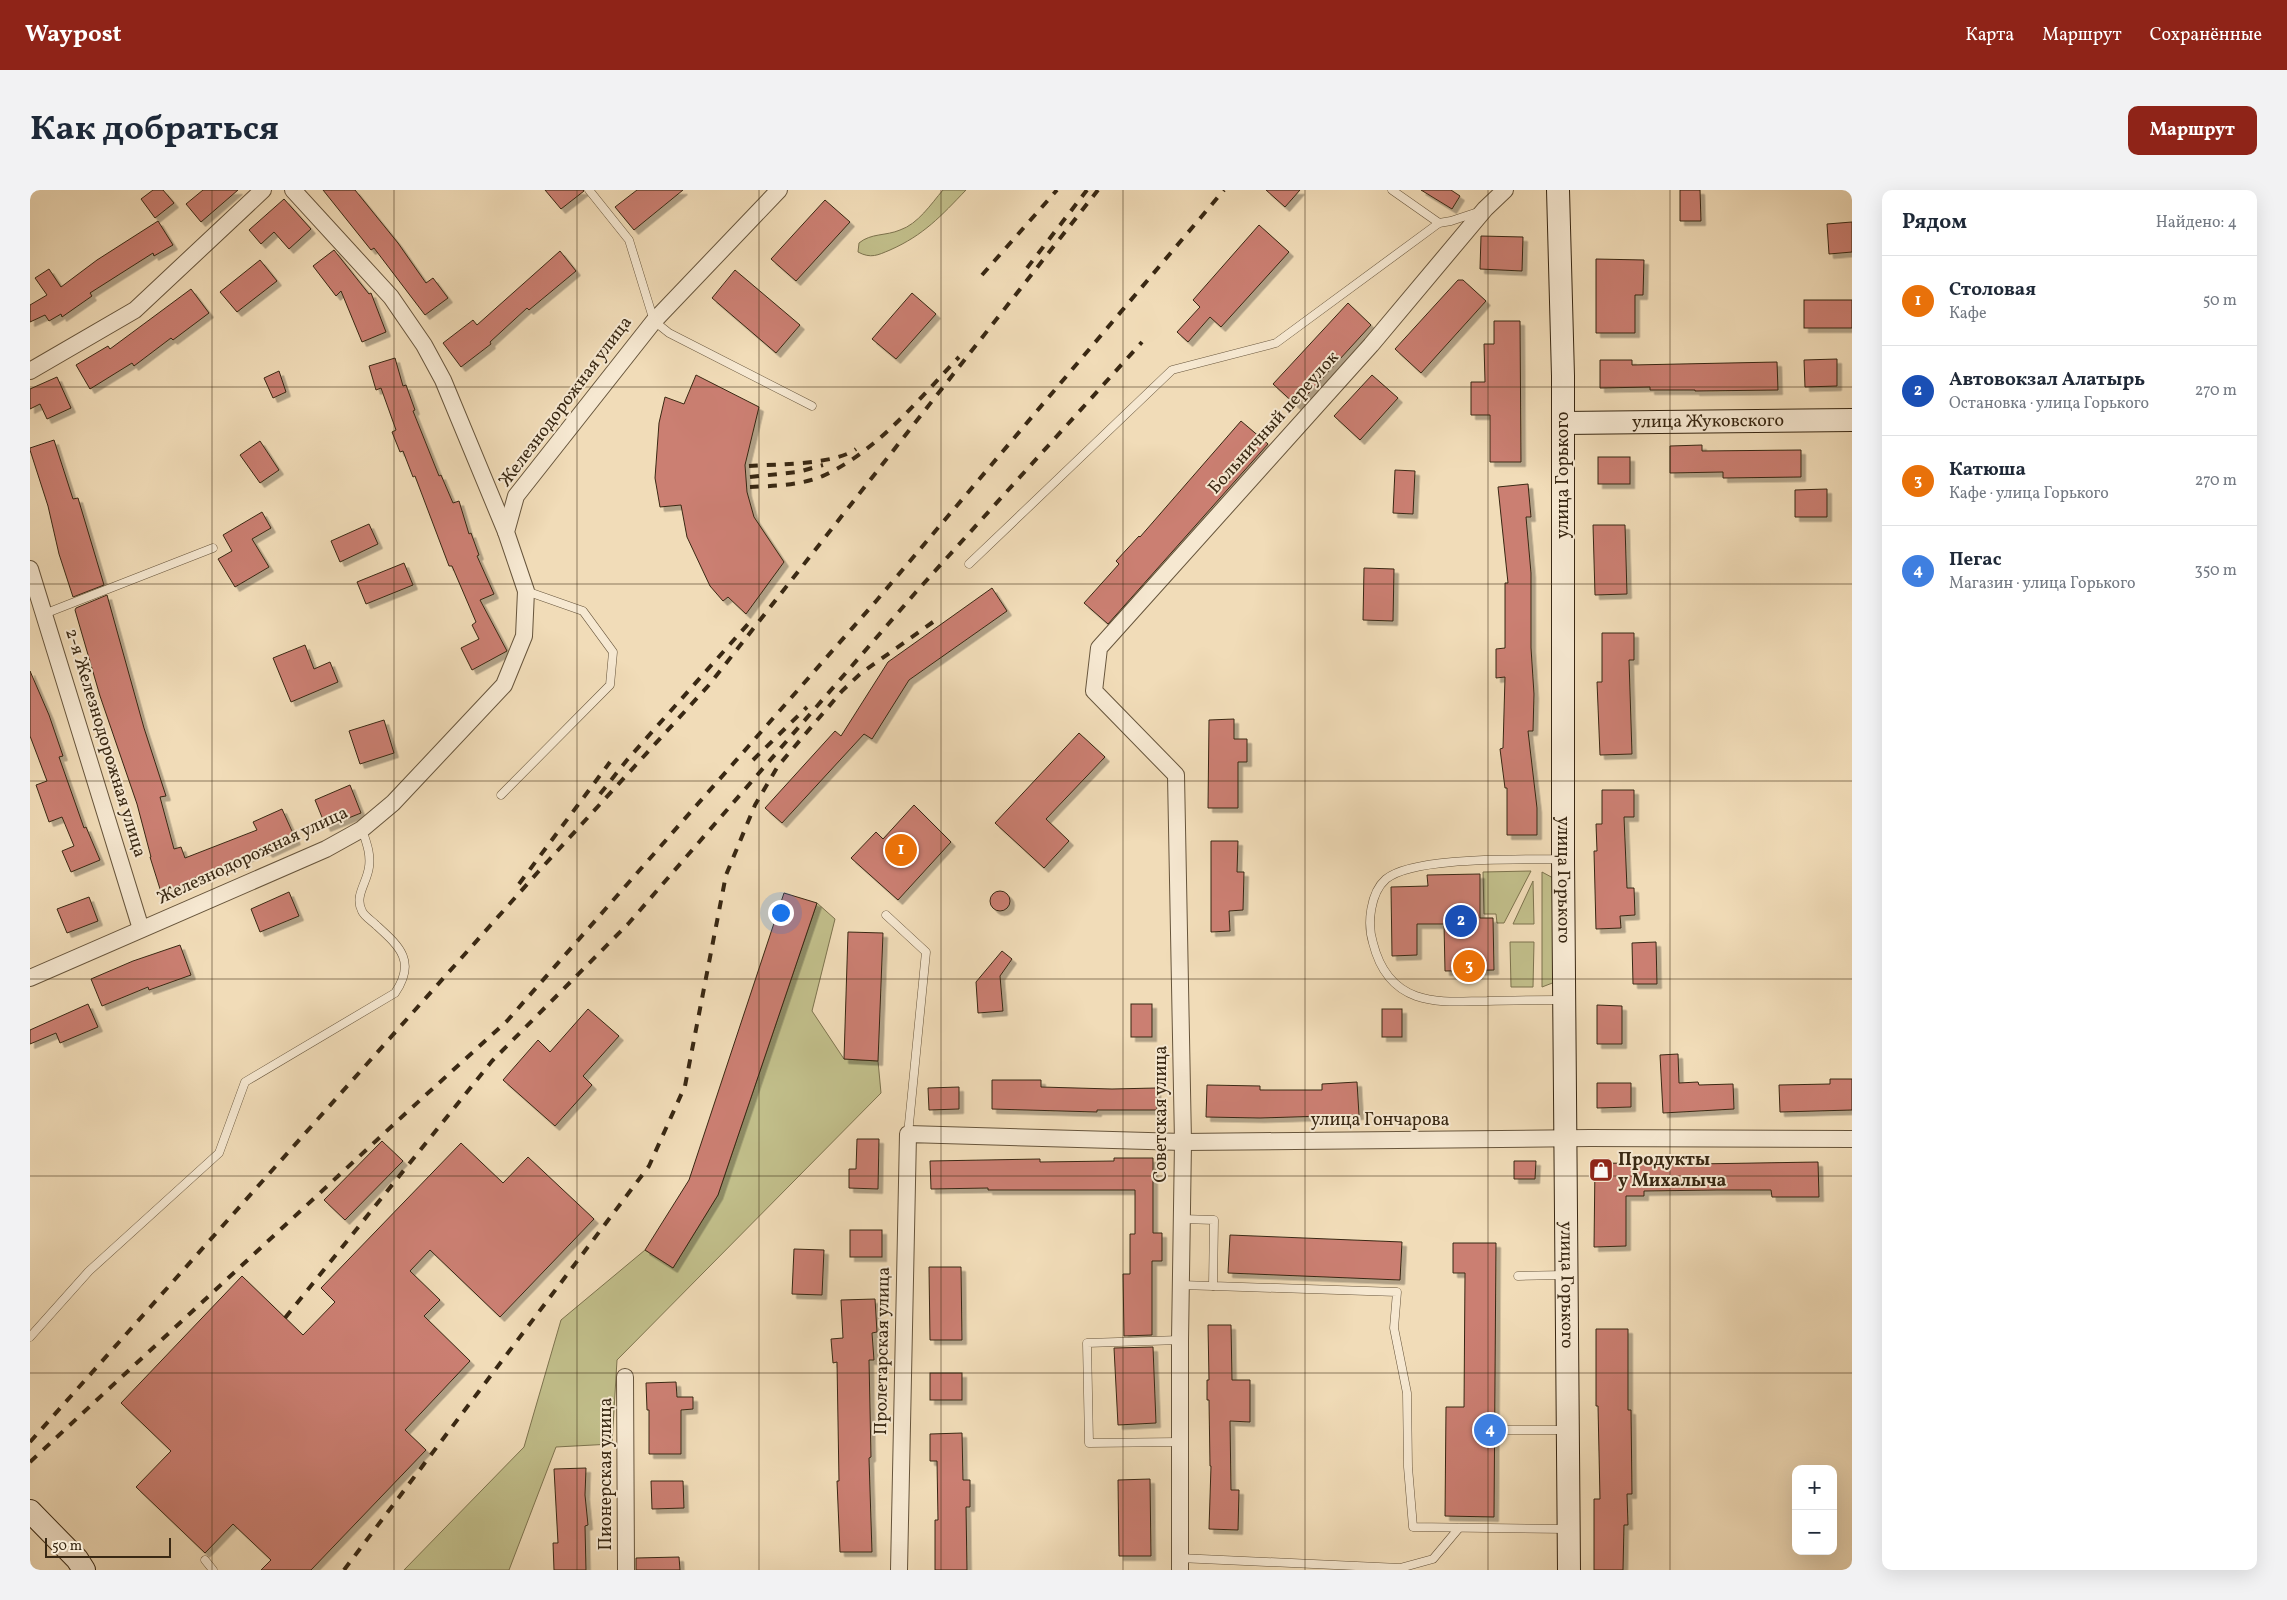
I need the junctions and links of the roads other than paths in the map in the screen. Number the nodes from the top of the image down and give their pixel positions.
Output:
1 (263, 190) edge
2 (293, 190) edge
3 (589, 190) edge
4 (779, 190) edge
5 (1392, 190) edge
6 (1505, 190) edge
7 (1558, 190) edge
8 (1485, 209) junction
9 (1438, 223) junction
10 (654, 321) junction
11 (30, 371) edge
12 (812, 406) dead end
13 (1852, 420) edge
14 (1563, 423) junction
15 (506, 532) junction
16 (213, 548) dead end
17 (969, 564) dead end
18 (30, 569) edge
19 (526, 591) junction
20 (44, 614) junction
21 (1094, 691) joint
22 (502, 795) dead end
23 (362, 829) junction
24 (1563, 859) junction
25 (886, 914) dead end
26 (141, 929) junction
27 (30, 978) edge
28 (1565, 1000) junction
29 (908, 1134) junction
30 (1565, 1139) junction
31 (1852, 1139) edge
32 (1183, 1142) junction
33 (1182, 1218) junction
34 (1567, 1275) junction
35 (1518, 1276) dead end
36 (1180, 1285) junction
37 (1213, 1286) junction
38 (30, 1337) edge
39 (1180, 1340) junction
40 (625, 1377) dead end
41 (1506, 1430) dead end
42 (1568, 1430) junction
43 (1179, 1442) junction
44 (30, 1511) edge
45 (1459, 1528) junction
46 (1569, 1530) junction
47 (206, 1560) dead end
48 (1179, 1564) edge
49 (1267, 1566) edge
50 (1400, 1569) edge
51 (84, 1570) edge
52 (213, 1570) edge
53 (626, 1570) edge
54 (899, 1570) edge
55 (1569, 1570) edge

1 - 11 street
2 - 15 street
3 - 10 lane
4 - 10 street, Железнодорожная улица
5 - 9 lane
6 - 8 street, Больничный переулок
7 - 14 street, улица Горького
8 - 9 lane
8 - 21 street, Больничный переулок
9 - 17 lane
10 - 12 lane
10 - 15 street, Железнодорожная улица
13 - 14 street, улица Жуковского
14 - 24 street, улица Горького
15 - 19 street, Железнодорожная улица
16 - 20 lane
18 - 20 street, 2-я Железнодорожная улица
19 - 22 lane
19 - 23 street, Железнодорожная улица
20 - 26 street, 2-я Железнодорожная улица
21 - 32 street, Советская улица
23 - 26 street, Железнодорожная улица
23 - 38 lane
24 - 28 street, улица Горького
24 - 28 lane
25 - 29 lane
26 - 27 street, Железнодорожная улица
28 - 30 street, улица Горького
29 - 32 street, улица Гончарова
29 - 54 street, Пролетарская улица
30 - 31 street, улица Гончарова
30 - 32 street, улица Гончарова
30 - 34 street, улица Горького
32 - 33 street, Советская улица
33 - 36 street, Советская улица
33 - 37 lane
34 - 35 lane
34 - 42 street, улица Горького
36 - 37 lane
36 - 39 street, Советская улица
37 - 45 lane
39 - 43 street, Советская улица
39 - 43 lane
40 - 53 street, Пионерская улица
41 - 42 lane
42 - 46 street, улица Горького
43 - 48 street, Советская улица
44 - 51 street
45 - 46 lane
45 - 50 lane
46 - 55 street, улица Горького
47 - 52 lane
48 - 49 lane
49 - 50 lane

